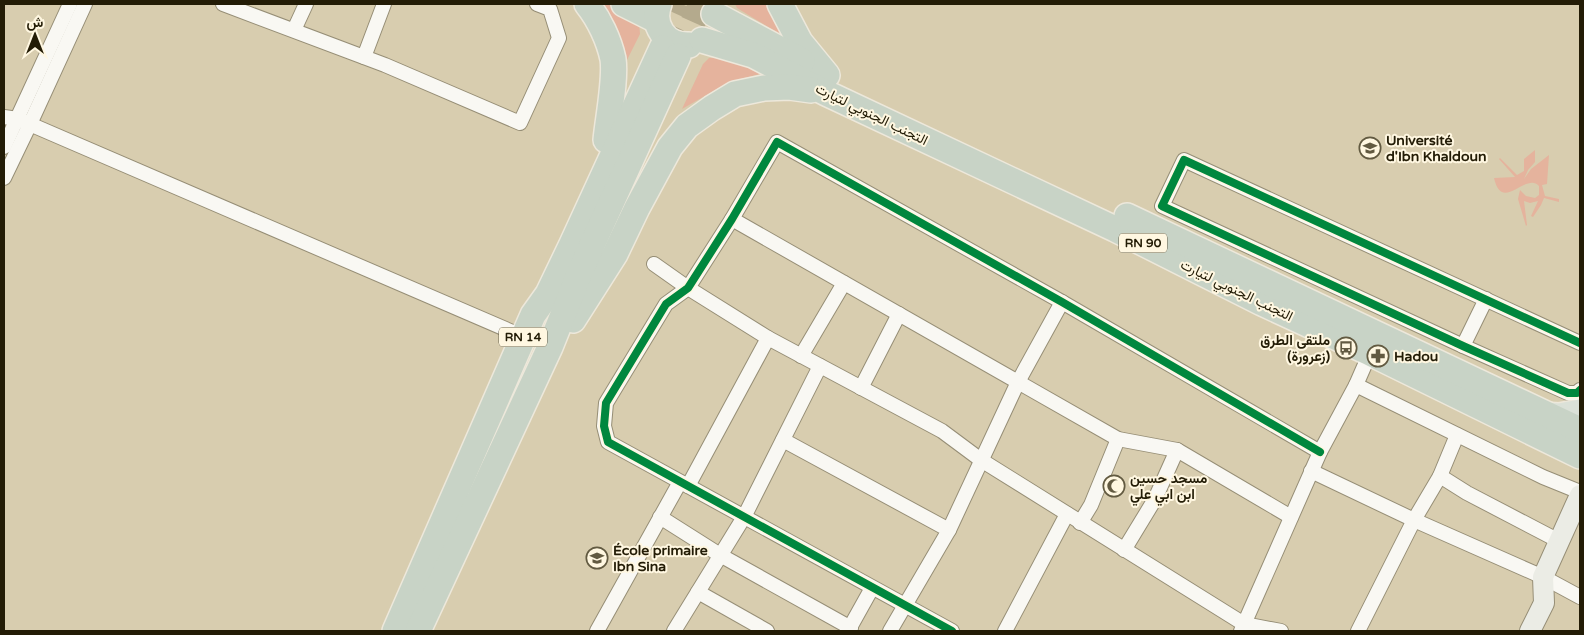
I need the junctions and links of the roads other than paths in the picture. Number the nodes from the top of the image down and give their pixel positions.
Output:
1 (70, 4) edge
2 (85, 4) edge
3 (223, 4) edge
4 (306, 4) edge
5 (384, 4) edge
6 (537, 4) edge
7 (587, 4) edge
8 (624, 4) edge
9 (780, 4) edge
10 (713, 7) edge
11 (294, 30) junction
12 (673, 34) edge
13 (364, 57) junction
14 (826, 84) junction
15 (4, 117) edge
16 (24, 121) junction
17 (606, 140) junction
18 (4, 147) edge
19 (4, 178) edge
20 (732, 219) junction
21 (654, 264) dead end
22 (844, 283) junction
23 (688, 288) junction
24 (1486, 299) junction
25 (1062, 302) junction
26 (899, 314) junction
27 (528, 326) junction
28 (768, 338) junction
29 (1580, 343) edge
30 (1463, 346) junction
31 (550, 347) junction
32 (1370, 353) junction
33 (801, 356) junction
34 (820, 366) junction
35 (1018, 382) junction
36 (1356, 385) junction
37 (861, 388) junction
38 (1580, 390) edge
39 (1580, 410) edge
40 (1544, 413) junction
41 (1580, 430) edge
42 (1457, 435) junction
43 (1118, 439) junction
44 (783, 440) junction
45 (1177, 450) junction
46 (1320, 452) junction
47 (1580, 456) edge
48 (981, 460) junction
49 (1311, 471) junction
50 (1440, 476) junction
51 (684, 484) junction
52 (1580, 494) edge
53 (1067, 514) junction
54 (660, 517) junction
55 (744, 517) junction
56 (1291, 517) junction
57 (1414, 520) junction
58 (1080, 523) junction
59 (948, 530) junction
60 (1559, 541) junction
61 (1124, 550) junction
62 (720, 555) junction
63 (1543, 576) junction
64 (872, 588) junction
65 (698, 592) junction
66 (1580, 597) edge
67 (904, 606) junction
68 (1242, 628) edge
69 (849, 629) edge
70 (395, 631) edge
71 (418, 631) edge
72 (597, 631) edge
73 (674, 631) edge
74 (767, 631) edge
75 (890, 631) edge
76 (952, 631) edge
77 (1005, 631) edge
78 (1281, 631) edge
79 (1358, 631) edge
80 (1530, 631) edge

1 - 16 street
2 - 16 street
3 - 11 street
4 - 11 street
5 - 13 street
6 - 13 street
7 - 17 highway
8 - 12 highway, التجنب الجنوبي لتيارت / RN 90
9 - 14 highway
10 - 12 highway
10 - 14 highway, التجنب الجنوبي لتيارت / RN 90
11 - 13 street
12 - 14 highway, التجنب الجنوبي لتيارت / RN 90
12 - 17 highway
12 - 27 highway, RN 14
12 - 31 highway
14 - 31 highway
14 - 32 highway, التجنب الجنوبي لتيارت / RN 90
14 - 40 highway, التجنب الجنوبي لتيارت / RN 90
15 - 16 street
16 - 18 street
16 - 19 street
16 - 27 street
17 - 27 highway
20 - 22 street
20 - 23 street
20 - 25 street
21 - 23 street
22 - 26 street
22 - 33 street
23 - 28 street
23 - 51 street
24 - 29 street
24 - 30 street
24 - 30 street
25 - 35 street
25 - 46 street
26 - 35 street
26 - 37 street
27 - 70 highway, RN 14
28 - 33 street
28 - 51 street
30 - 38 street
31 - 71 highway, RN 14
32 - 36 street
32 - 47 highway, التجنب الجنوبي لتيارت / RN 90
33 - 34 street
34 - 37 street
34 - 44 street
35 - 43 street
35 - 48 street
36 - 42 street
36 - 46 street
37 - 48 street
39 - 40 main road
40 - 41 highway, التجنب الجنوبي لتيارت / RN 90
42 - 50 street
42 - 52 street
43 - 45 street
43 - 58 street
44 - 55 street
44 - 59 street
45 - 56 street
45 - 61 street
46 - 49 street
48 - 53 street
48 - 59 street
49 - 56 street
49 - 57 street
50 - 57 street
50 - 60 street
51 - 54 street
51 - 55 street
52 - 60 street
53 - 58 street
53 - 77 street
54 - 62 street
54 - 72 street
55 - 62 street
55 - 64 street
56 - 68 street
57 - 63 street
57 - 79 street
58 - 61 street
59 - 67 street
60 - 63 street
61 - 68 street
62 - 65 street
62 - 69 street
63 - 66 street
63 - 80 street
64 - 67 street
64 - 69 street
65 - 73 street
65 - 74 street
67 - 75 street
67 - 76 street
68 - 78 street

